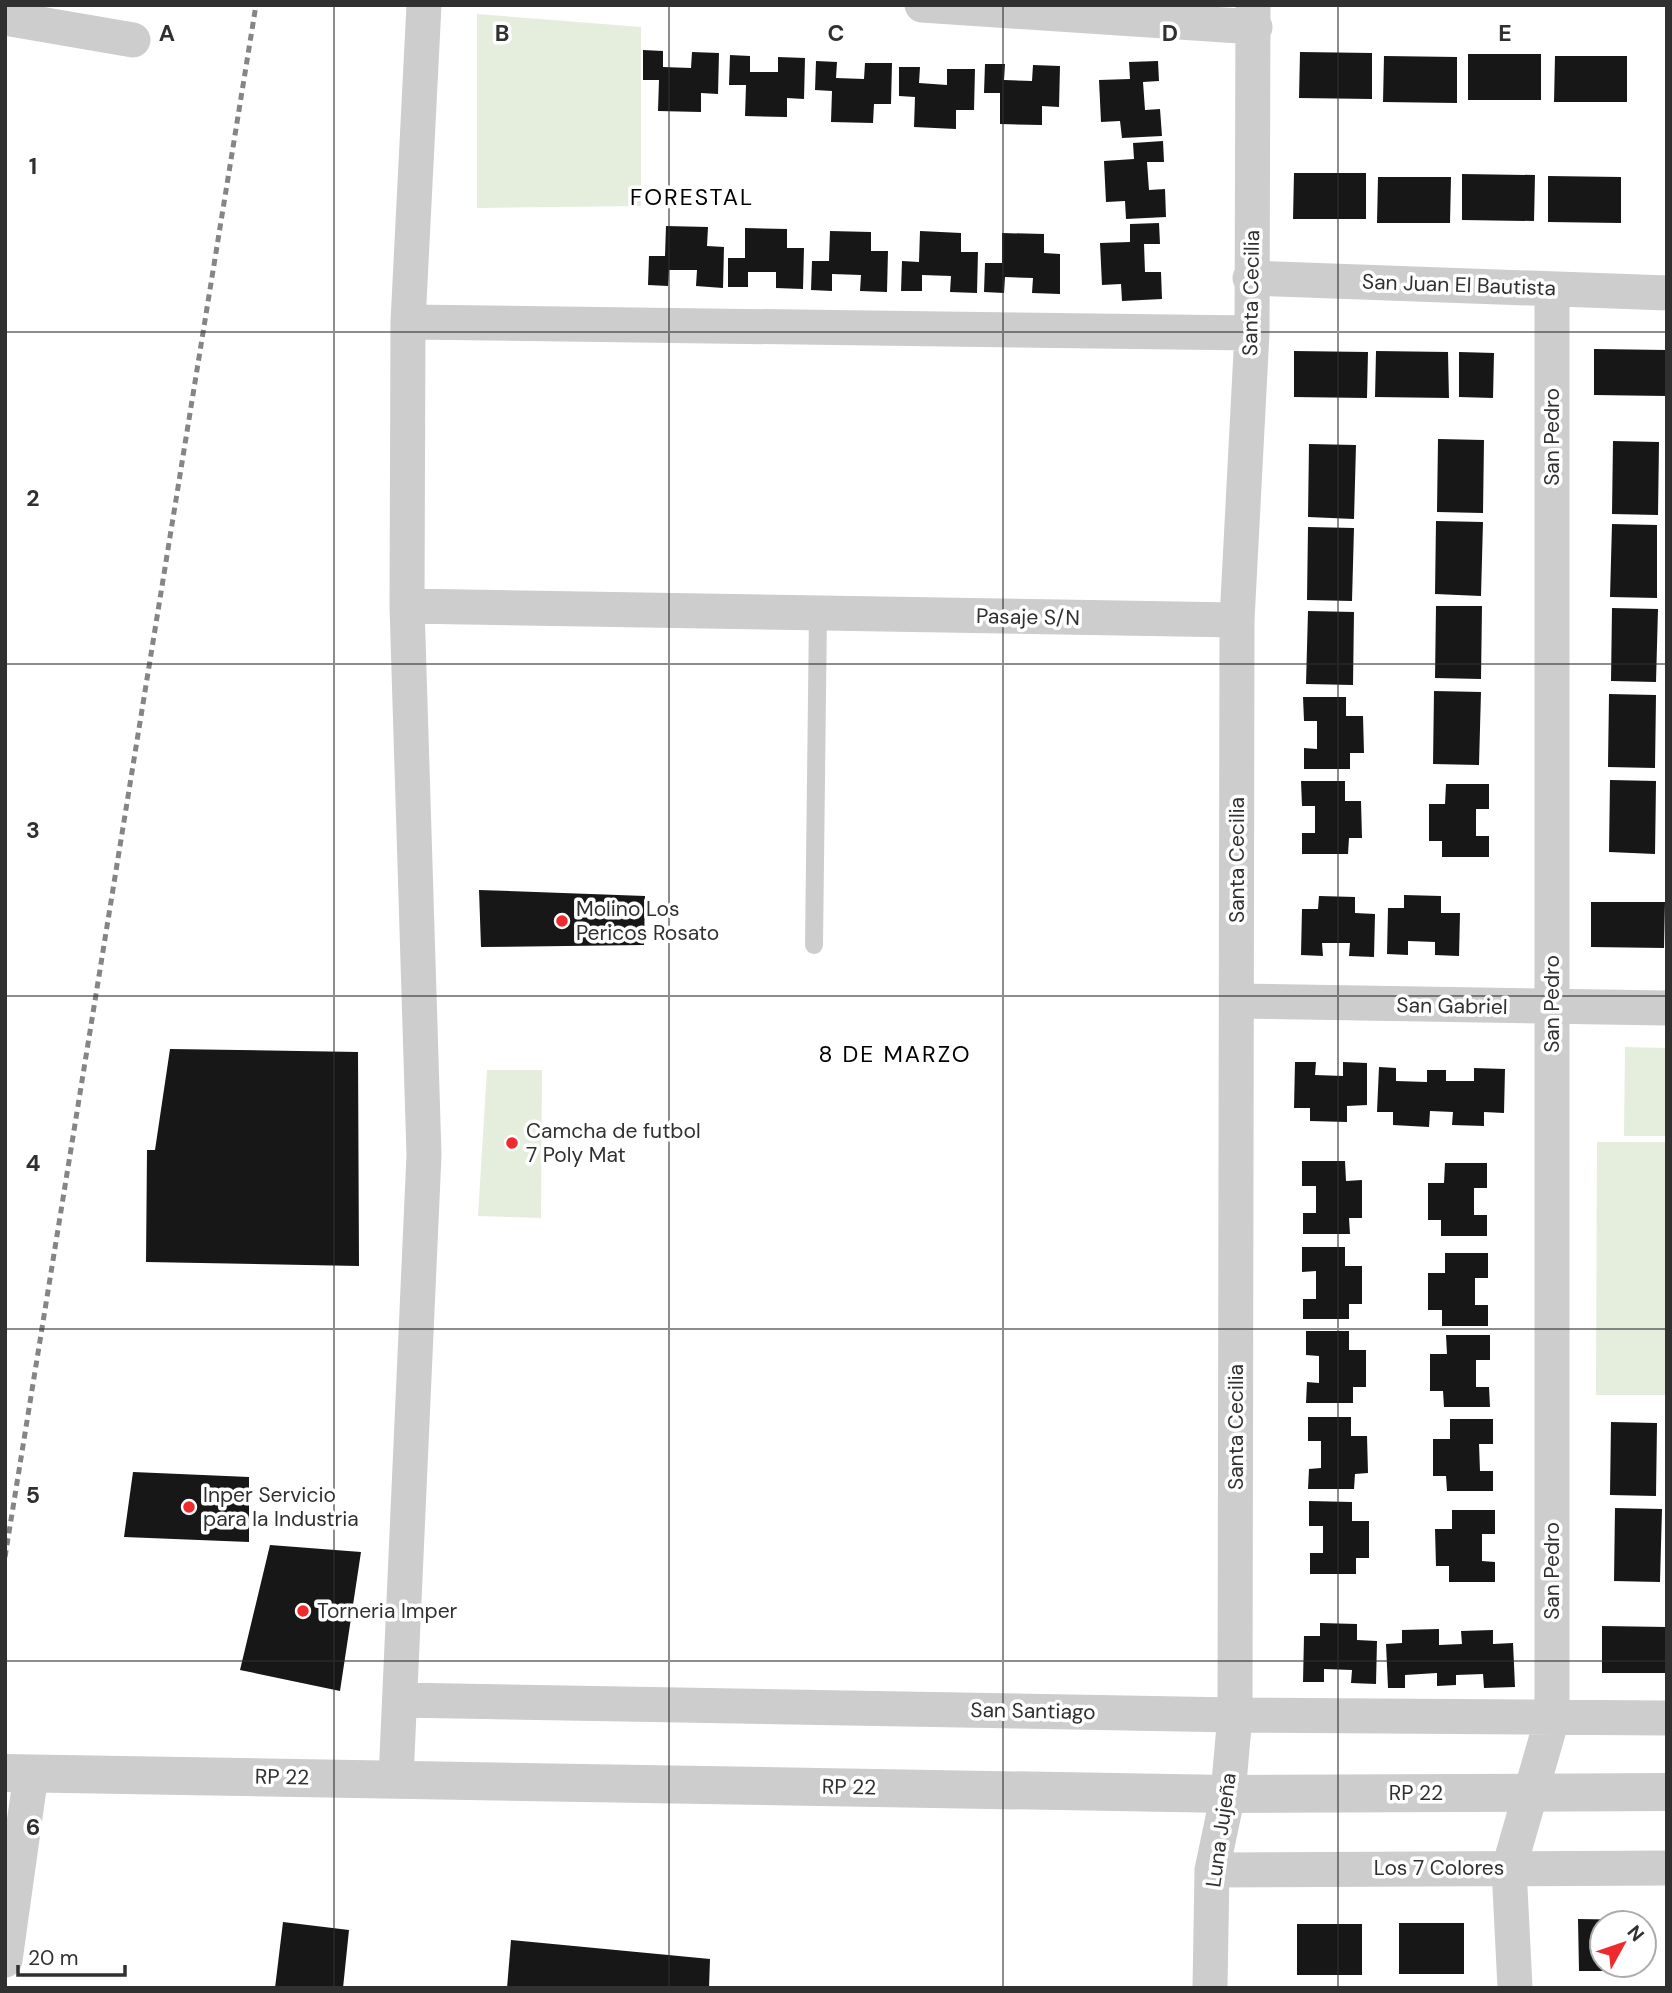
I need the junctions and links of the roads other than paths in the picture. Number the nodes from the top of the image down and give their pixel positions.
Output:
1 (424, 5) edge
2 (922, 5) edge
3 (1254, 16) edge
4 (5, 18) edge
5 (133, 40) dead end
6 (1250, 278) junction
7 (1552, 289) junction
8 (1667, 293) edge
9 (408, 322) junction
10 (1252, 333) junction
11 (407, 606) junction
12 (818, 613) junction
13 (1237, 620) junction
14 (814, 945) dead end
15 (1237, 1001) junction
16 (1552, 1008) junction
17 (1667, 1008) edge
18 (400, 1700) junction
19 (1235, 1715) junction
20 (1667, 1718) edge
21 (1552, 1719) junction
22 (18, 1773) edge
23 (396, 1779) junction
24 (1667, 1792) edge
25 (1531, 1793) junction
26 (1228, 1794) junction
27 (1509, 1868) junction
28 (1667, 1868) edge
29 (1212, 1870) junction
30 (5, 1961) edge
31 (1210, 1988) edge
32 (1515, 1988) edge

1 - 9 street
2 - 3 street
3 - 6 street, Santa Cecilia
4 - 5 street
6 - 7 street, San Juan El Bautista
6 - 10 street, Santa Cecilia
7 - 8 street, San Juan El Bautista
7 - 16 street, San Pedro
9 - 10 street
9 - 11 street
10 - 13 street, Santa Cecilia
11 - 12 street, Pasaje S/N
11 - 18 street
12 - 13 street, Pasaje S/N
12 - 14 lane
13 - 15 street, Santa Cecilia
15 - 16 street, San Gabriel
15 - 19 street, Santa Cecilia
16 - 17 street, San Gabriel
16 - 21 street, San Pedro
18 - 19 street, San Santiago
18 - 23 street
19 - 21 street, San Santiago
19 - 26 street, Luna Jujeña
20 - 21 street, San Santiago
21 - 25 street, San Pedro
22 - 23 street, RP 22
22 - 30 street
23 - 26 street, RP 22
24 - 25 street, RP 22
25 - 26 street, RP 22
25 - 27 street, San Pedro
26 - 29 street, Luna Jujeña
27 - 28 street, Los 7 Colores
27 - 29 street, Los 7 Colores
27 - 32 street, San Pedro
29 - 31 street, Luna Jujeña

